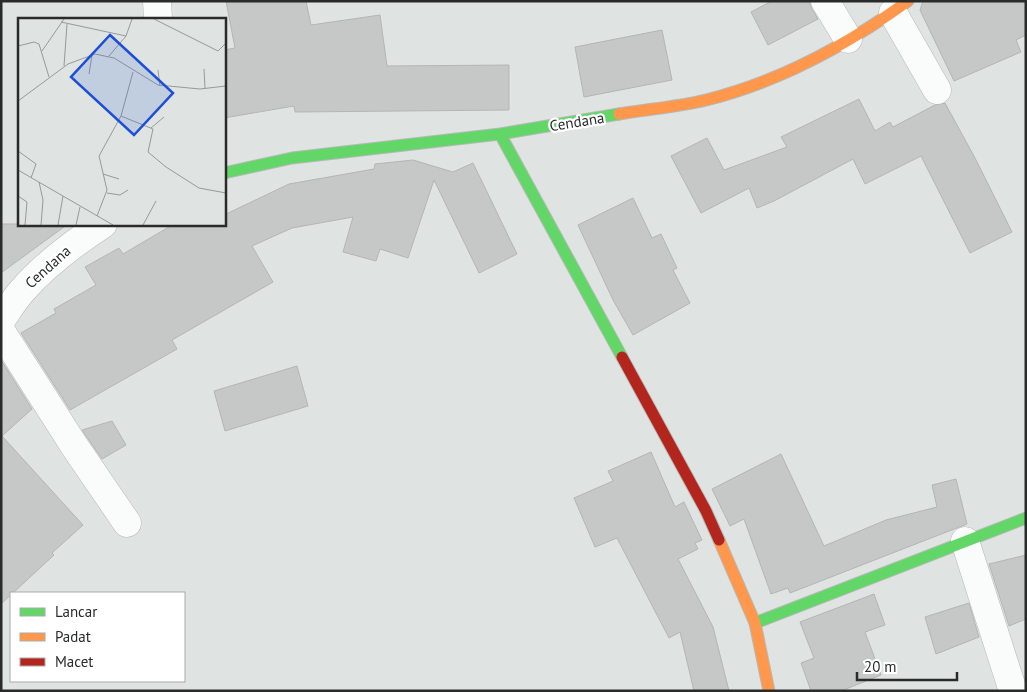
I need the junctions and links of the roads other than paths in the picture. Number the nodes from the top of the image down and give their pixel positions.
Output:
1 (157, 1) edge
2 (825, 1) edge
3 (900, 7) edge
4 (158, 18) edge
5 (848, 39) junction
6 (937, 90) dead end
7 (500, 134) junction
8 (225, 172) edge
9 (102, 225) edge
10 (1, 320) edge
11 (1, 331) edge
12 (1026, 518) edge
13 (127, 523) dead end
14 (965, 541) junction
15 (754, 623) junction
16 (769, 691) edge
17 (1012, 691) edge

1 - 4 street
2 - 5 street
3 - 5 street, Cendana
3 - 6 street
5 - 7 street, Cendana
7 - 8 street, Cendana
7 - 15 street
9 - 10 street, Cendana
11 - 13 street
12 - 14 street
14 - 15 street
14 - 17 street
15 - 16 street

